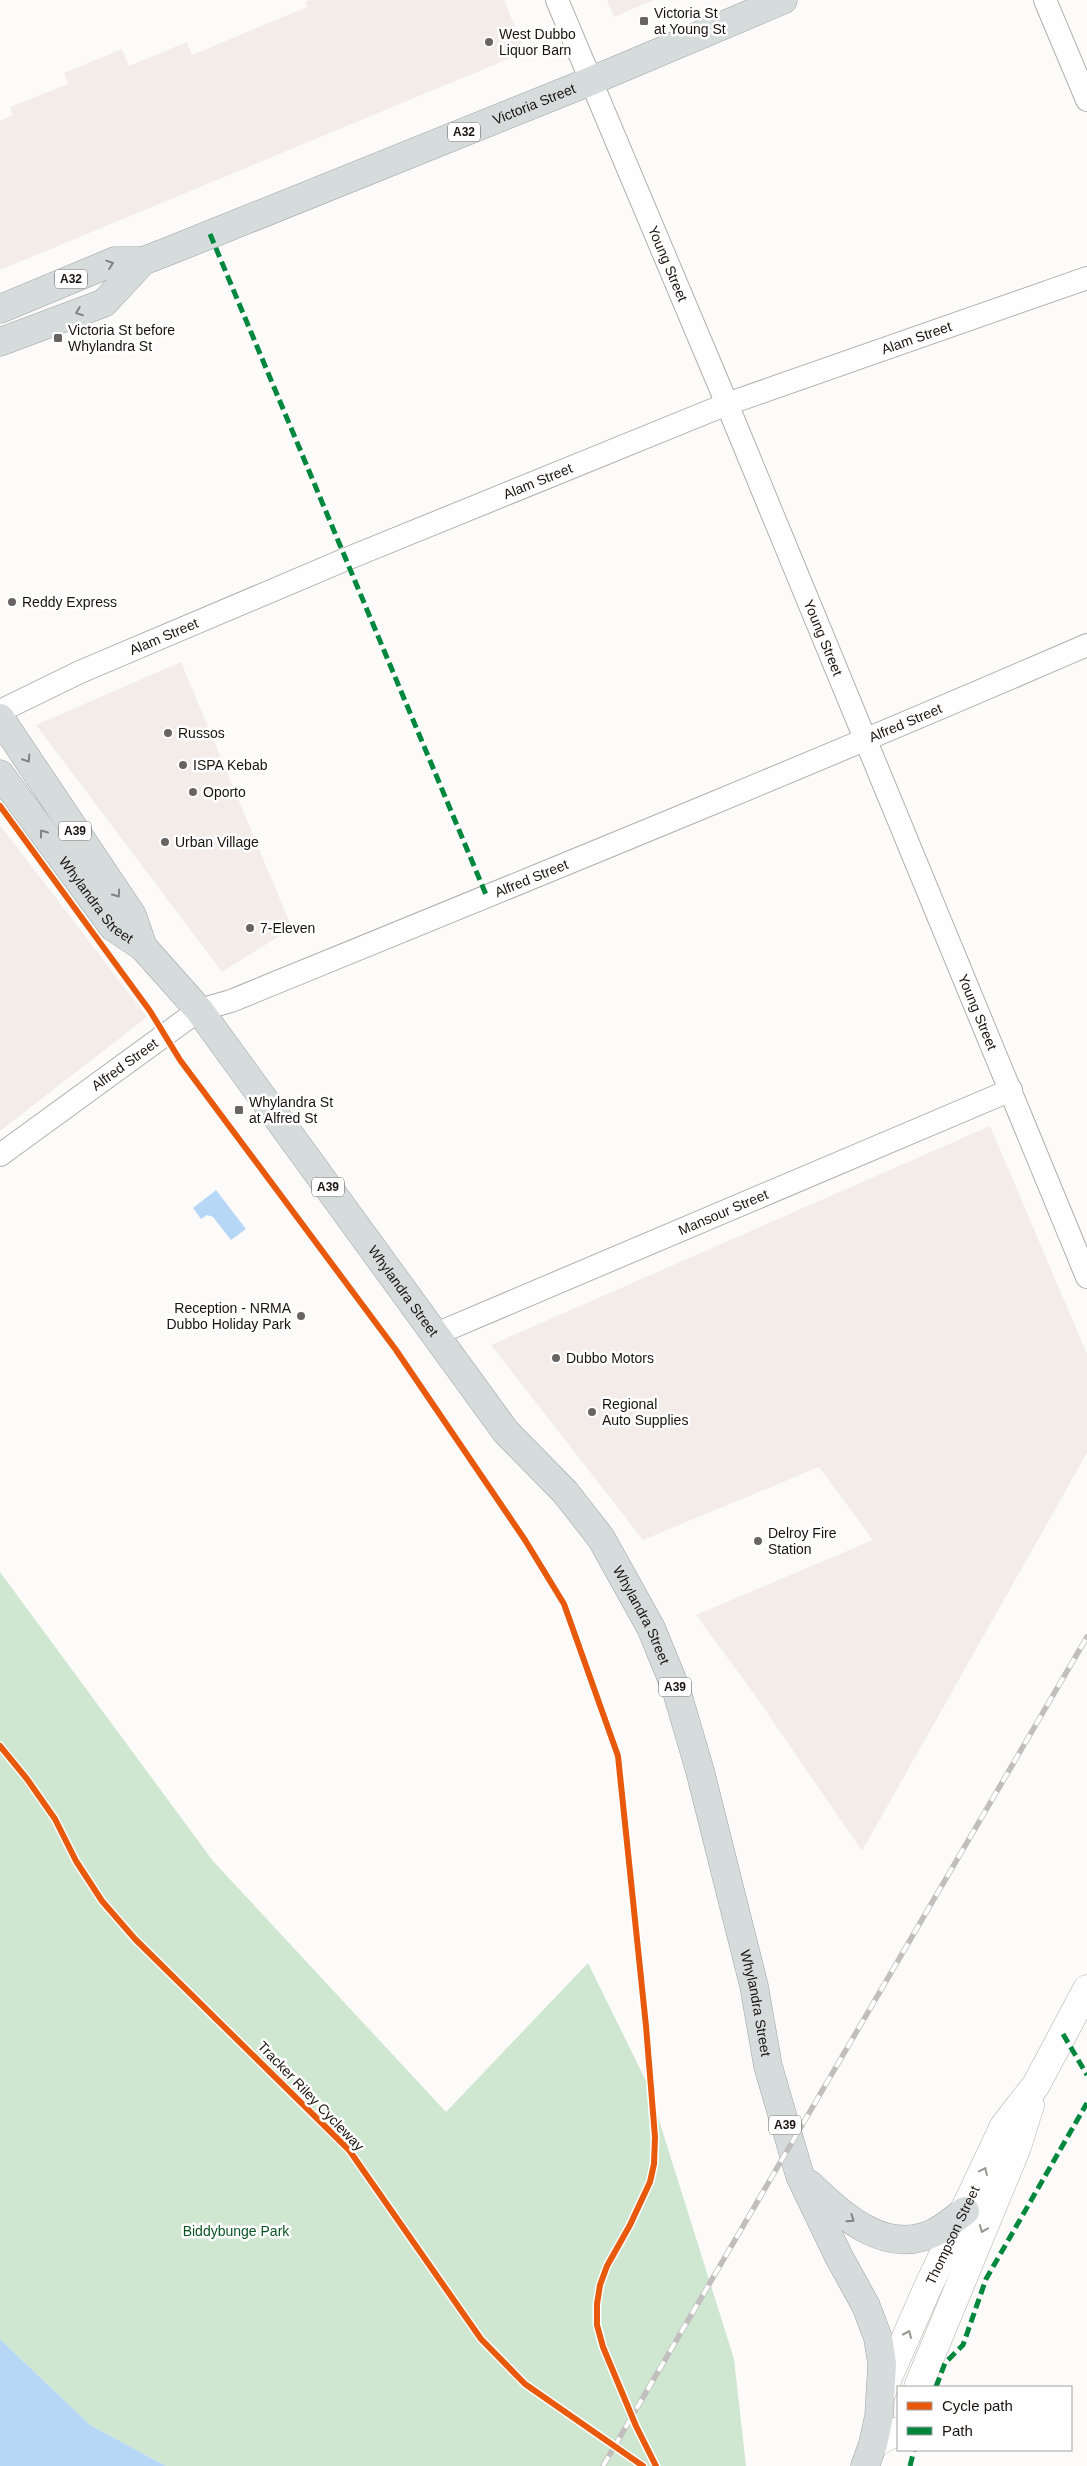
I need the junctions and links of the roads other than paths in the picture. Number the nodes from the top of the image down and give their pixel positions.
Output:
1 (557, 0) edge
2 (783, 0) edge
3 (1045, 0) edge
4 (591, 81) junction
5 (1087, 100) edge
6 (144, 261) junction
7 (1087, 278) edge
8 (0, 309) edge
9 (0, 342) edge
10 (727, 404) junction
11 (1087, 645) edge
12 (0, 711) edge
13 (0, 718) edge
14 (866, 740) junction
15 (0, 774) edge
16 (143, 948) junction
17 (199, 1010) junction
18 (1011, 1090) junction
19 (0, 1155) edge
20 (1087, 1277) edge
21 (436, 1334) junction
22 (1087, 1989) edge
23 (1036, 2085) junction
24 (800, 2176) junction
25 (965, 2211) junction
26 (918, 2386) edge
27 (881, 2394) junction
28 (897, 2432) edge
29 (869, 2455) edge

1 - 4 street, Young Street
2 - 4 highway, Victoria Street / A32
3 - 5 street
4 - 6 highway, Victoria Street / A32
4 - 10 street, Young Street
8 -> 6 highway, Victoria Street / A32
6 -> 9 highway, Victoria Street / A32
7 - 10 street, Alam Street
10 - 12 street, Alam Street
10 - 14 street, Young Street
11 - 14 street, Alfred Street
13 -> 16 highway, Whylandra Street / A39
14 - 17 street, Alfred Street
14 - 18 street, Young Street
16 -> 15 highway, Whylandra Street / A39
16 - 17 highway, Whylandra Street / A39
17 - 19 street, Alfred Street
17 - 21 highway, Whylandra Street / A39
18 - 20 street, Young Street
18 - 21 street, Mansour Street
21 - 24 highway, Whylandra Street / A39
22 - 23 street, Thompson Street
25 -> 23 street, Thompson Street
23 -> 26 street, Thompson Street
24 -> 25 highway
24 - 27 highway, Whylandra Street / A39
27 -> 25 street, Thompson Street
27 - 29 highway, Whylandra Street / A39
28 - 29 street

